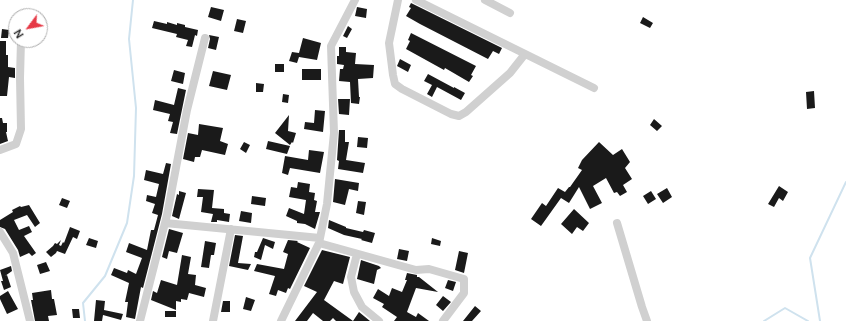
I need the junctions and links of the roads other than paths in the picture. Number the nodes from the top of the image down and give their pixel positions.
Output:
1 (355, 0) edge
2 (398, 0) edge
3 (416, 0) edge
4 (485, 0) edge
5 (510, 13) dead end
6 (205, 38) dead end
7 (21, 48) edge
8 (525, 54) junction
9 (594, 88) dead end
10 (0, 150) edge
11 (165, 223) junction
12 (617, 223) dead end
13 (231, 229) junction
14 (0, 232) edge
15 (320, 241) junction
16 (357, 254) junction
17 (30, 321) edge
18 (140, 321) edge
19 (213, 321) edge
20 (281, 321) edge
21 (379, 321) edge
22 (443, 321) edge
23 (647, 321) edge

1 - 15 street
2 - 8 street
3 - 8 street
4 - 5 street
6 - 11 street
7 - 10 street
8 - 9 street
11 - 13 street
11 - 18 street
12 - 23 street
13 - 15 street
13 - 19 street
14 - 17 street
15 - 16 street
15 - 20 street
16 - 21 street
16 - 22 street

